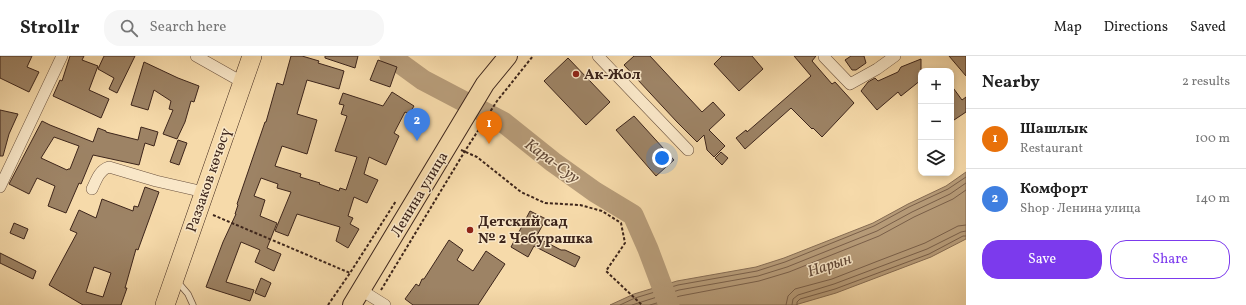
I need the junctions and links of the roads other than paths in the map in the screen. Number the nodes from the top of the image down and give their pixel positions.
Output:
1 (62, 56) edge
2 (196, 56) edge
3 (252, 56) edge
4 (508, 56) edge
5 (598, 56) edge
6 (895, 56) edge
7 (824, 57) edge
8 (242, 82) junction
9 (688, 150) dead end
10 (0, 186) edge
11 (92, 189) dead end
12 (201, 201) junction
13 (175, 278) junction
14 (368, 300) edge
15 (165, 305) edge
16 (193, 305) edge

1 - 10 street
2 - 8 street
3 - 8 highway, Раззаков көчөсү
4 - 14 main road, Ленина улица
5 - 9 street
6 - 7 street
8 - 12 highway, Раззаков көчөсү
11 - 12 street
12 - 13 highway, Раззаков көчөсү
13 - 15 highway, Раззаков көчөсү
13 - 16 lane

